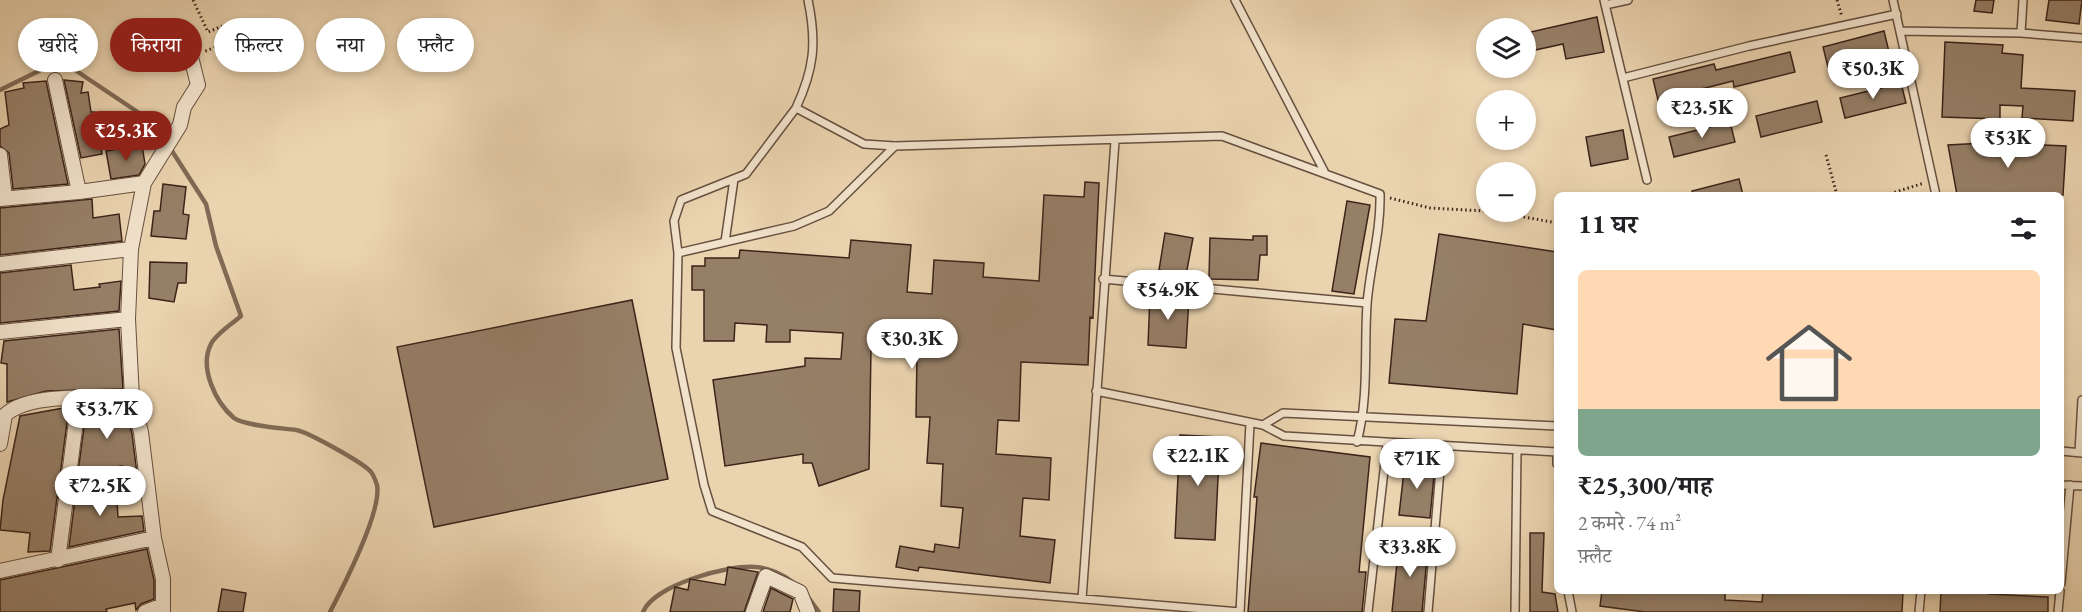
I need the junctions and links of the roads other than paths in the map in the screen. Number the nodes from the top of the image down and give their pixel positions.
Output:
1 (808, 0) edge
2 (1235, 0) edge
3 (1628, 0) edge
4 (1893, 0) edge
5 (2023, 0) edge
6 (1604, 2) edge
7 (1897, 14) junction
8 (1901, 31) junction
9 (2020, 33) junction
10 (2082, 38) edge
11 (195, 72) edge
12 (1623, 78) junction
13 (56, 80) dead end
14 (796, 108) junction
15 (1115, 141) junction
16 (895, 146) junction
17 (0, 155) edge
18 (1324, 171) junction
19 (734, 179) junction
20 (1647, 180) dead end
21 (144, 183) junction
22 (79, 192) junction
23 (1936, 192) edge
24 (2, 198) edge
25 (725, 242) junction
26 (130, 249) junction
27 (678, 253) junction
28 (0, 264) edge
29 (1103, 279) junction
30 (1367, 303) junction
31 (128, 319) junction
32 (0, 332) edge
33 (1096, 391) junction
34 (79, 398) junction
35 (132, 398) junction
36 (2082, 400) edge
37 (1364, 416) junction
38 (2, 417) edge
39 (1250, 424) junction
40 (1263, 425) junction
41 (1554, 426) edge
42 (1358, 442) junction
43 (0, 444) edge
44 (1387, 444) junction
45 (1442, 446) junction
46 (1517, 450) junction
47 (2064, 451) edge
48 (1554, 452) edge
49 (2080, 453) edge
50 (123, 475) dead end
51 (68, 483) junction
52 (2064, 485) edge
53 (2070, 485) junction
54 (2082, 486) edge
55 (154, 538) junction
56 (2064, 550) edge
57 (58, 560) junction
58 (0, 571) edge
59 (1569, 594) edge
60 (1921, 594) edge
61 (2060, 594) edge
62 (1082, 599) junction
63 (163, 609) edge
64 (145, 612) edge
65 (753, 612) edge
66 (808, 612) edge
67 (1240, 612) edge
68 (1368, 612) edge
69 (1428, 612) edge
70 (1515, 612) edge
71 (1572, 612) edge
72 (1919, 612) edge
73 (2058, 612) edge

1 - 14 lane
2 - 18 lane
3 - 6 lane
4 - 7 lane
5 - 9 lane
6 - 12 lane
7 - 8 lane
7 - 12 lane
8 - 9 lane
8 - 23 lane
9 - 10 lane
11 - 21 street
12 - 20 lane
13 - 22 street
14 - 16 lane
14 - 19 lane
15 - 16 lane
15 - 18 lane
15 - 29 lane
16 - 25 lane
17 - 24 street
18 - 30 lane
19 - 25 lane
19 - 27 lane
21 - 22 street
21 - 26 street
22 - 24 street
25 - 27 lane
26 - 28 street
26 - 31 street
27 - 62 lane
29 - 30 lane
29 - 33 lane
30 - 37 lane
31 - 32 street
31 - 35 street
33 - 39 lane
33 - 62 lane
34 - 35 street
34 - 38 street
34 - 51 street
35 - 55 street
36 - 49 lane
37 - 40 lane
37 - 41 lane
37 - 42 lane
38 - 43 street
39 - 40 lane
39 - 67 lane
40 - 42 lane
42 - 44 lane
44 - 45 lane
44 - 68 lane
45 - 46 lane
45 - 69 lane
46 - 48 lane
46 - 70 lane
47 - 49 lane
50 - 51 street
51 - 57 street
52 - 53 lane
53 - 54 lane
53 - 56 lane
55 - 57 street
55 - 63 street
57 - 58 street
59 - 71 lane
60 - 72 lane
61 - 73 lane
62 - 67 lane
63 - 64 street
65 - 66 street

